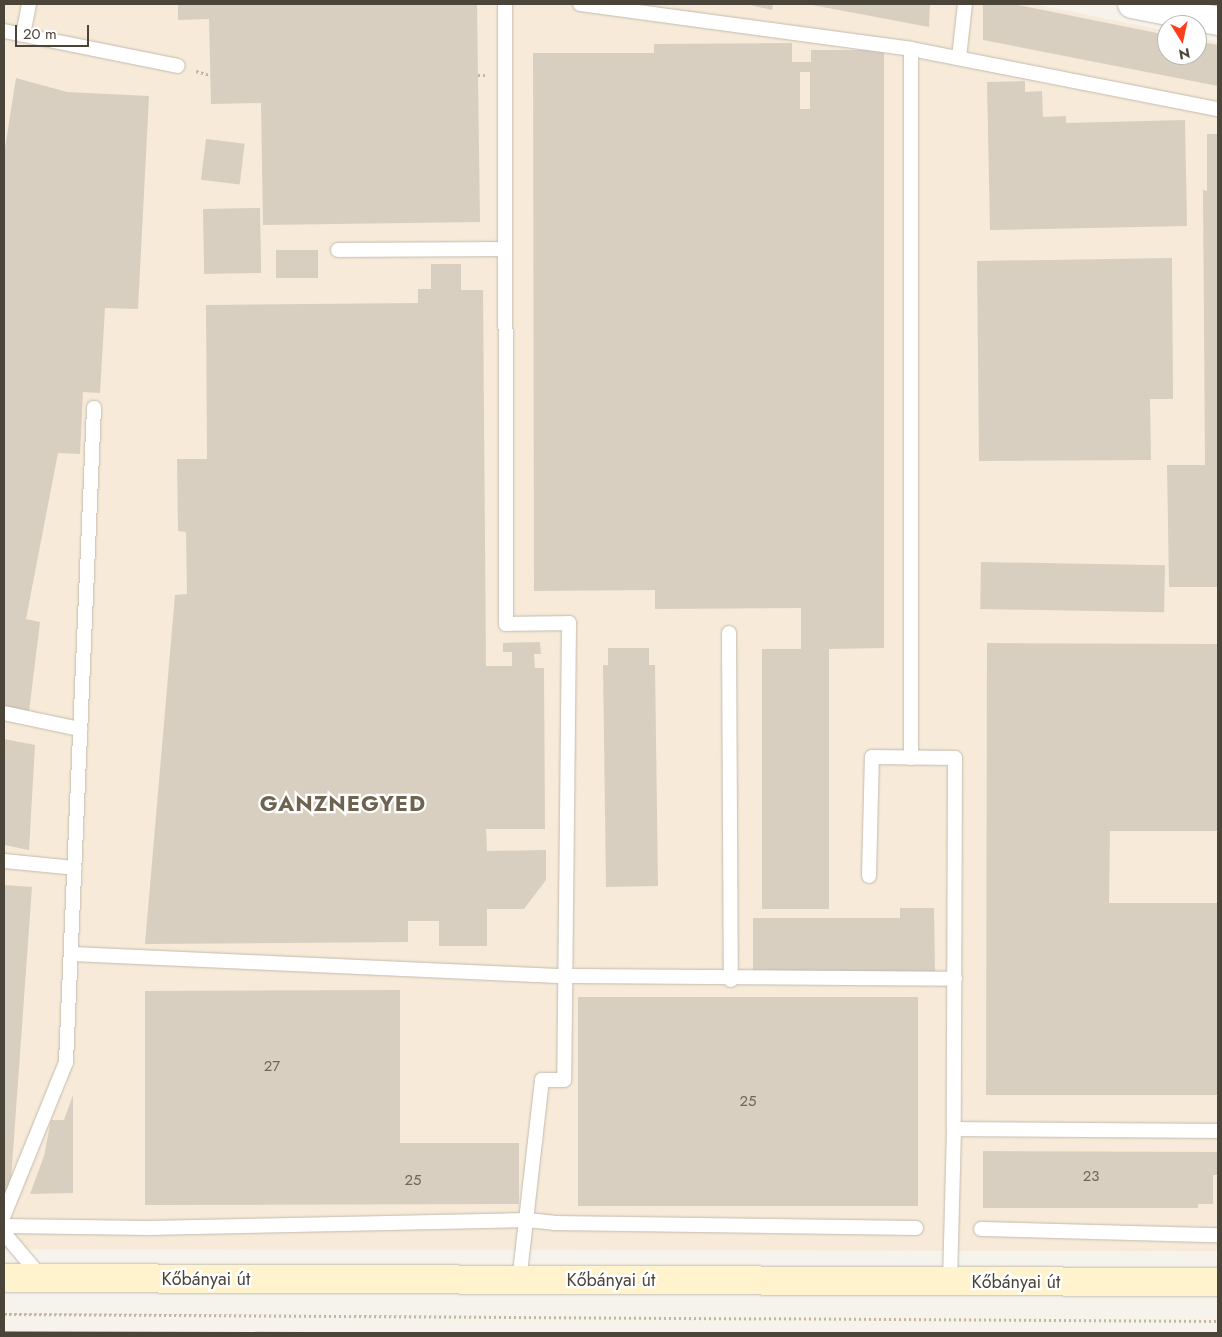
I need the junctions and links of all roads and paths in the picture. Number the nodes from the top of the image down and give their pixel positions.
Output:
1 (29, 4) edge
2 (504, 4) edge
3 (580, 4) edge
4 (964, 4) edge
5 (1132, 4) edge
6 (1218, 21) edge
7 (4, 31) edge
8 (23, 35) junction
9 (912, 49) junction
10 (958, 58) junction
11 (178, 66) dead end
12 (1218, 109) edge
13 (505, 249) junction
14 (338, 250) dead end
15 (94, 408) dead end
16 (729, 633) dead end
17 (4, 714) edge
18 (80, 729) junction
19 (911, 758) junction
20 (4, 861) edge
21 (75, 868) junction
22 (869, 876) dead end
23 (72, 954) junction
24 (564, 976) junction
25 (731, 980) junction
26 (955, 980) junction
27 (954, 1129) junction
28 (1218, 1131) edge
29 (4, 1215) edge
30 (527, 1220) junction
31 (4, 1226) edge
32 (916, 1228) dead end
33 (982, 1229) dead end
34 (4, 1233) edge
35 (1218, 1235) edge
36 (4, 1278) edge
37 (41, 1278) junction
38 (519, 1280) junction
39 (950, 1282) junction
40 (1218, 1282) edge
41 (4, 1314) edge
42 (1218, 1321) edge

1 - 8 lane
2 - 13 lane
3 - 9 lane
4 - 10 lane
5 - 6 street
7 - 8 lane
8 - 11 lane
9 - 10 lane
9 - 19 lane
10 - 12 lane
13 - 14 lane
13 - 24 lane
15 - 18 lane
16 - 25 lane
17 - 18 lane
18 - 21 lane
19 - 22 lane
19 - 26 lane
20 - 21 lane
21 - 23 lane
23 - 24 lane
23 - 29 lane
24 - 25 lane
24 - 30 lane
25 - 26 lane
26 - 27 lane
27 - 28 lane
27 - 39 lane
30 - 31 lane
30 - 32 lane
30 - 38 lane
33 - 35 lane
34 - 37 lane
36 - 37 main road, Kőbányai út
37 - 38 main road, Kőbányai út
38 - 39 main road, Kőbányai út
39 - 40 main road, Kőbányai út
41 - 42 path

